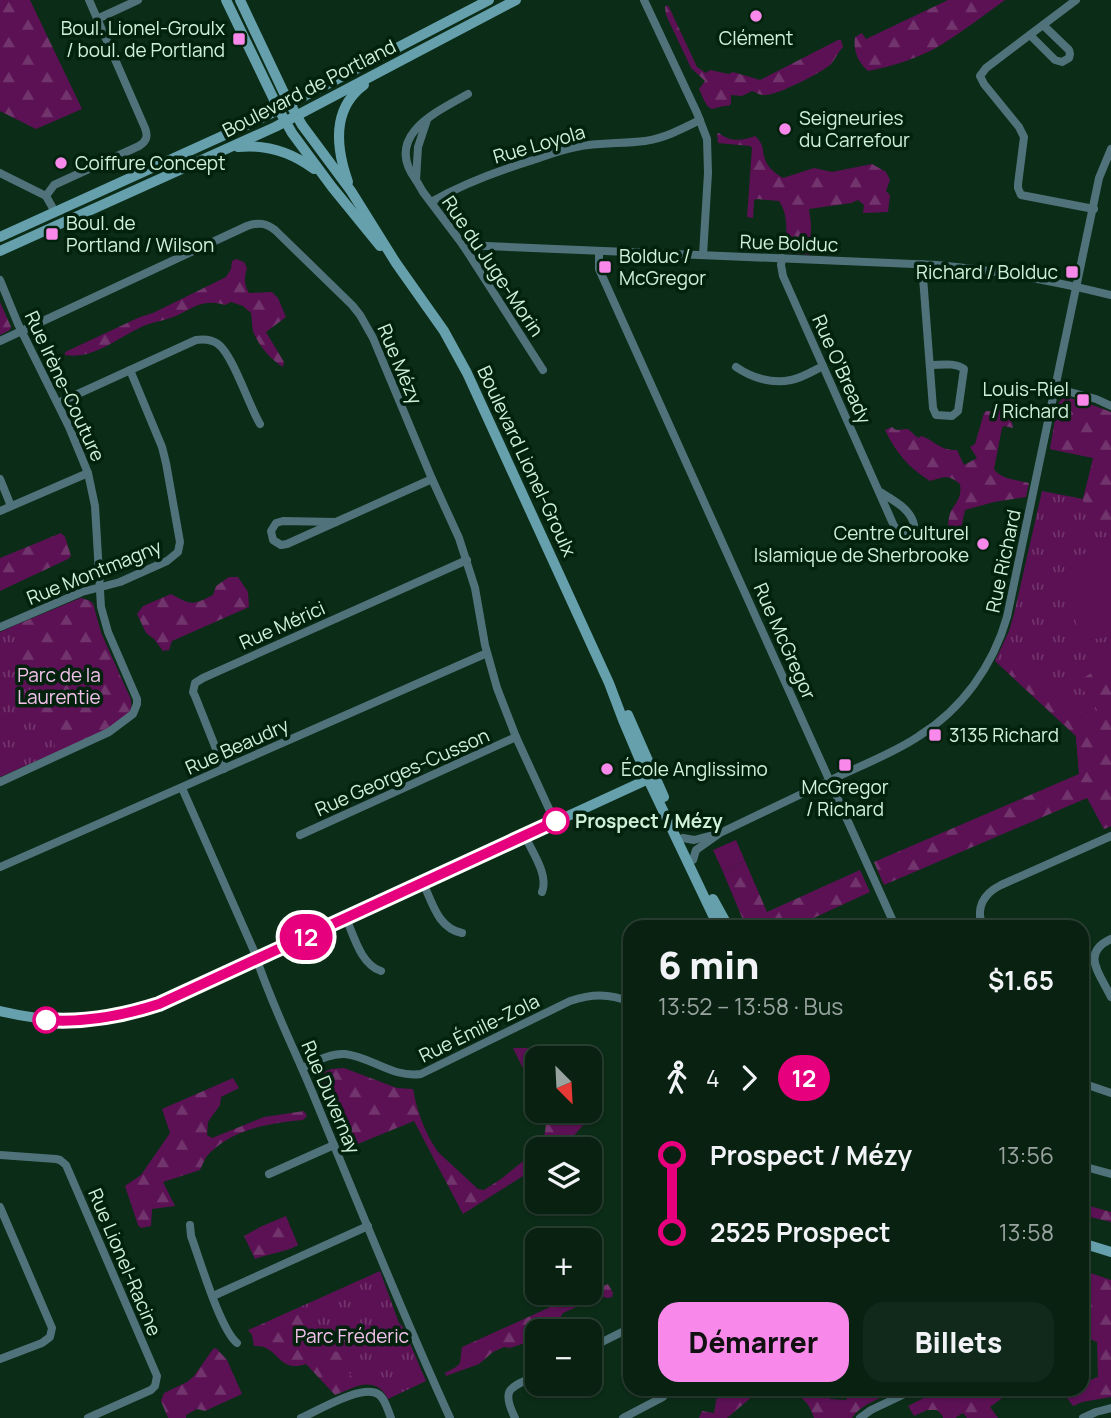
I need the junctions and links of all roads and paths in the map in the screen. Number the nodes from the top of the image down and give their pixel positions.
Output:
1 (89, 0) edge
2 (138, 0) edge
3 (226, 0) edge
4 (240, 0) edge
5 (489, 0) edge
6 (516, 0) edge
7 (644, 0) edge
8 (1076, 0) edge
9 (97, 19) junction
10 (1043, 25) junction
11 (1030, 35) junction
12 (391, 66) junction
13 (468, 94) dead end
14 (290, 104) junction
15 (279, 110) junction
16 (296, 116) junction
17 (700, 120) junction
18 (285, 122) junction
19 (231, 147) junction
20 (1111, 149) edge
21 (1109, 161) edge
22 (0, 173) edge
23 (332, 187) junction
24 (351, 191) junction
25 (46, 196) junction
26 (431, 202) junction
27 (1094, 209) junction
28 (55, 212) junction
29 (0, 237) edge
30 (463, 244) junction
31 (0, 251) edge
32 (599, 251) junction
33 (703, 255) junction
34 (782, 258) junction
35 (397, 263) junction
36 (922, 264) junction
37 (0, 280) edge
38 (1076, 287) junction
39 (1111, 295) edge
40 (22, 331) junction
41 (0, 341) edge
42 (930, 365) junction
43 (736, 366) dead end
44 (823, 366) junction
45 (130, 370) junction
46 (543, 370) dead end
47 (1055, 388) junction
48 (58, 403) junction
49 (1111, 406) edge
50 (260, 424) dead end
51 (88, 473) junction
52 (0, 479) edge
53 (432, 479) junction
54 (880, 492) junction
55 (11, 506) junction
56 (0, 511) edge
57 (336, 522) junction
58 (467, 559) junction
59 (100, 587) junction
60 (0, 627) edge
61 (487, 653) junction
62 (516, 737) junction
63 (224, 769) junction
64 (652, 777) junction
65 (830, 780) junction
66 (0, 782) edge
67 (181, 788) junction
68 (555, 822) junction
69 (720, 833) junction
70 (300, 835) dead end
71 (525, 836) junction
72 (1111, 836) edge
73 (683, 838) junction
74 (693, 860) junction
75 (0, 867) edge
76 (423, 883) junction
77 (542, 892) dead end
78 (346, 918) junction
79 (715, 920) edge
80 (725, 920) edge
81 (891, 920) edge
82 (981, 920) edge
83 (462, 933) dead end
84 (1111, 939) edge
85 (256, 960) junction
86 (381, 971) dead end
87 (1111, 997) edge
88 (623, 1000) edge
89 (0, 1011) edge
90 (302, 1068) junction
91 (1089, 1085) edge
92 (1111, 1093) edge
93 (334, 1145) junction
94 (0, 1154) edge
95 (1089, 1168) edge
96 (269, 1174) dead end
97 (1111, 1174) edge
98 (0, 1207) edge
99 (190, 1225) dead end
100 (368, 1226) junction
101 (1089, 1245) edge
102 (1111, 1252) edge
103 (213, 1296) junction
104 (623, 1332) edge
105 (602, 1342) edge
106 (237, 1343) dead end
107 (0, 1359) edge
108 (525, 1380) edge
109 (664, 1396) edge
110 (900, 1396) edge
111 (1111, 1408) edge
112 (88, 1418) edge
113 (301, 1418) edge
114 (391, 1418) edge
115 (450, 1418) edge
116 (515, 1418) edge
117 (623, 1418) edge
118 (860, 1418) edge
119 (1083, 1418) edge

1 - 9 street
2 - 9 street
3 - 15 main road, Boulevard Lionel-Groulx
4 - 14 main road, Boulevard Lionel-Groulx
5 - 14 main road, Boulevard de Portland
6 - 12 main road, Boulevard de Portland
7 - 17 street
8 - 10 street
9 - 25 street
10 - 11 street
10 - 11 street
11 - 27 street
12 - 16 main road, Boulevard de Portland
12 - 24 main road
13 - 26 street, Rue du Juge-Morin
14 - 15 main road, Boulevard de Portland
14 - 16 main road, Boulevard Lionel-Groulx
15 - 18 main road, Boulevard Lionel-Groulx
15 - 28 main road, Boulevard de Portland
16 - 18 main road, Boulevard de Portland
16 - 24 main road, Boulevard Lionel-Groulx
17 - 26 street, Rue Loyola
17 - 33 street
18 - 19 main road, Boulevard de Portland
18 - 23 main road, Boulevard Lionel-Groulx
19 - 23 main road
19 - 31 main road, Boulevard de Portland
20 - 21 street, Rue Richard
21 - 27 street, Rue Richard
22 - 25 street
23 - 35 main road, Boulevard Lionel-Groulx
24 - 35 main road, Boulevard Lionel-Groulx
25 - 28 street
26 - 30 street, Rue du Juge-Morin
27 - 38 street, Rue Richard
28 - 29 main road, Boulevard de Portland
30 - 32 street, Rue Bolduc
30 - 46 street, Rue du Juge-Morin
32 - 33 street, Rue Bolduc
32 - 65 street, Rue McGregor
33 - 34 street, Rue Bolduc
34 - 36 street, Rue Bolduc
34 - 44 street, Rue O'Bready
35 - 64 main road, Boulevard Lionel-Groulx
36 - 38 street, Rue Bolduc
36 - 42 street
37 - 40 street, Rue Irène-Couture
38 - 39 street, Rue Bolduc
38 - 47 street, Rue Richard
40 - 41 street, Rue Mézy
40 - 48 street, Rue Irène-Couture
40 - 53 street, Rue Mézy
42 - 42 street
43 - 44 street
44 - 54 street, Rue O'Bready
45 - 48 street
45 - 50 street
45 - 59 street, Rue Montmagny
47 - 49 street
47 - 65 street, Rue Richard
48 - 51 street, Rue Irène-Couture
51 - 55 street
51 - 59 street, Rue Irène-Couture
52 - 55 street
53 - 57 street
53 - 58 street, Rue Mézy
54 - 54 street, Rue O'Bready
55 - 56 street
57 - 57 street
58 - 61 street, Rue Mézy
58 - 63 street, Rue Mérici
59 - 60 street, Rue Montmagny
59 - 66 street, Rue Irène-Couture
61 - 62 street, Rue Mézy
61 - 63 street, Rue Beaudry
62 - 68 street, Rue Mézy
62 - 70 street, Rue Georges-Cusson
63 - 67 street, Rue Beaudry
64 - 68 main road
64 - 73 main road, Boulevard Lionel-Groulx
64 - 79 main road, Boulevard Lionel-Groulx
65 - 69 street, Rue Richard
65 - 81 street, Rue McGregor
67 - 75 street, Rue Beaudry
67 - 85 street, Rue Duvernay
68 - 71 main road
69 - 73 street, Rue Richard
69 - 74 street, Rue Richard
71 - 76 main road
71 - 77 street
72 - 82 street
73 - 74 main road, Boulevard Lionel-Groulx
74 - 80 main road, Boulevard Lionel-Groulx
76 - 78 main road
76 - 83 street
78 - 85 main road
78 - 86 street
84 - 87 street
85 - 89 main road
85 - 90 street, Rue Duvernay
88 - 90 street, Rue Émile-Zola
90 - 93 street, Rue Duvernay
91 - 92 street
93 - 96 street
93 - 100 street, Rue Duvernay
94 - 112 street, Rue Lionel-Racine
95 - 97 street
98 - 107 street
99 - 103 street
100 - 103 street
100 - 115 street, Rue Duvernay
101 - 102 main road
103 - 106 street
104 - 105 street
108 - 116 street
109 - 117 street
110 - 118 street
111 - 119 street
113 - 114 street

